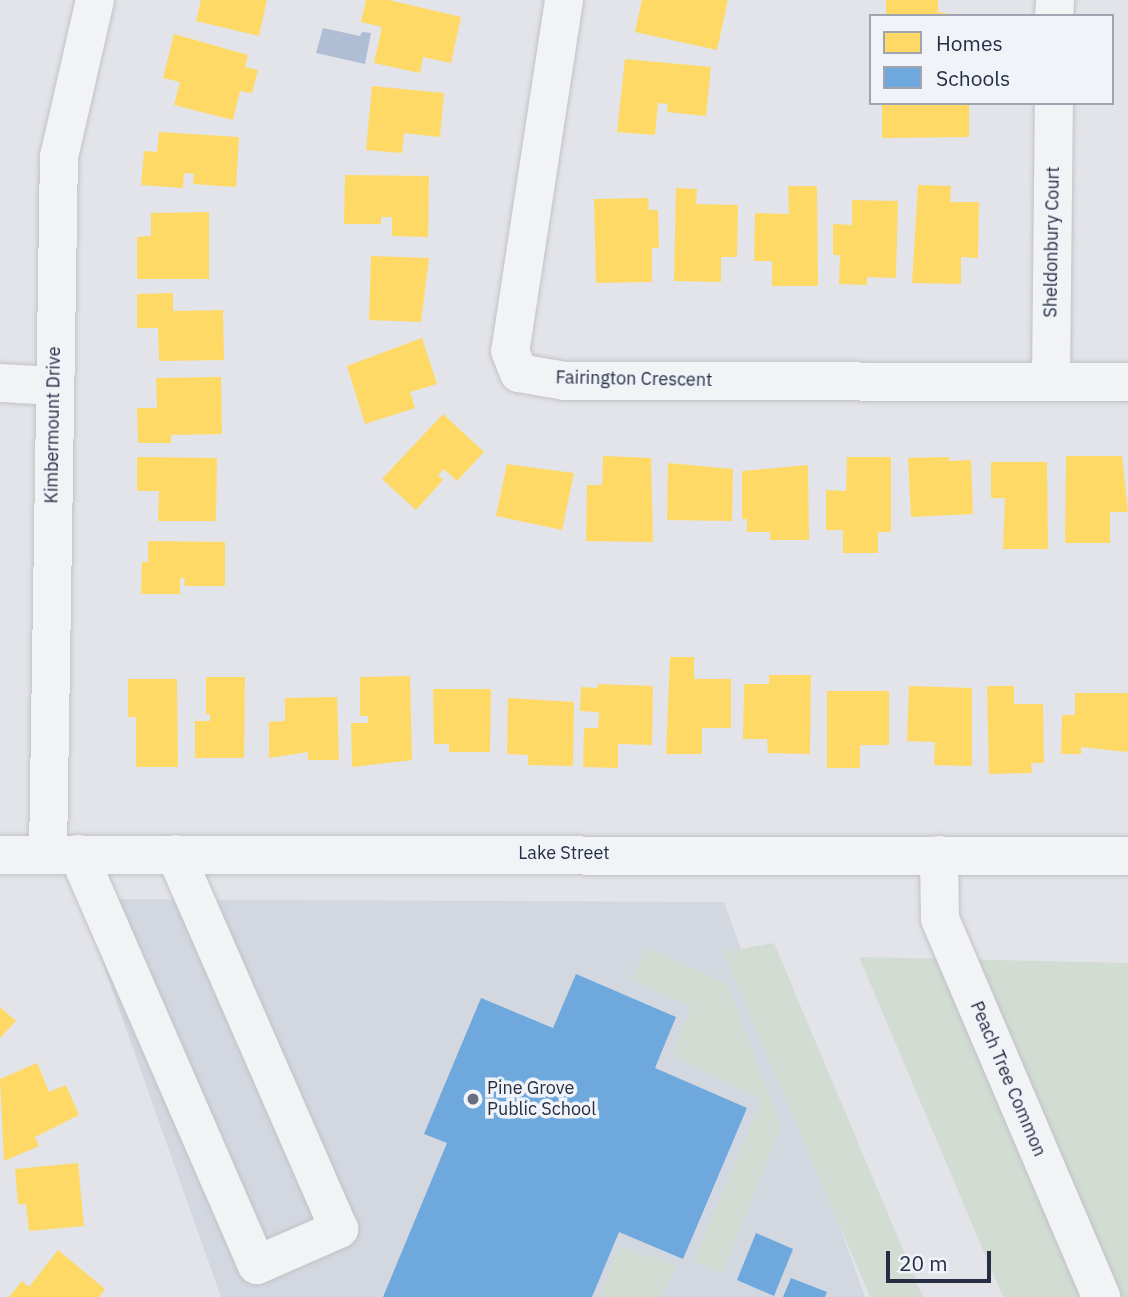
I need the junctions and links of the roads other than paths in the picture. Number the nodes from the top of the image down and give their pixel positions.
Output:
1 (95, 0) edge
2 (564, 0) edge
3 (1054, 105) edge
4 (1051, 380) junction
5 (1128, 382) edge
6 (0, 383) edge
7 (53, 386) junction
8 (63, 854) junction
9 (175, 854) junction
10 (0, 855) edge
11 (939, 855) junction
12 (1128, 856) edge
13 (1101, 1297) edge

1 - 7 street, Kimbermount Drive
2 - 4 street, Fairington Crescent
3 - 4 street, Sheldonbury Court
4 - 5 street, Fairington Crescent
6 - 7 street
7 - 8 street, Kimbermount Drive
8 - 9 street, Lake Street
8 - 9 street
8 - 10 street, Lake Street
9 - 11 street, Lake Street
11 - 12 street, Lake Street
11 - 13 street, Peach Tree Common

